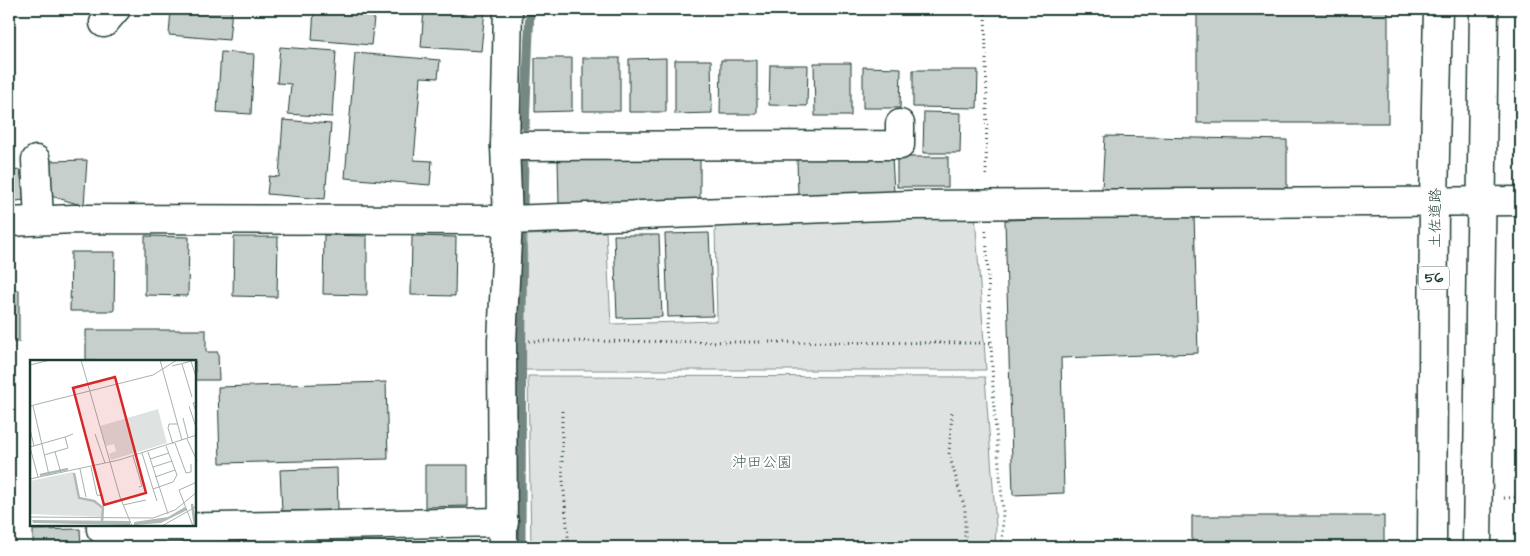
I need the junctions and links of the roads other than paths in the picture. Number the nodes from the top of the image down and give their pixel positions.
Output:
1 (508, 9) edge
2 (1438, 9) edge
3 (1484, 9) edge
4 (900, 124) dead end
5 (505, 146) junction
6 (36, 160) dead end
7 (1481, 201) junction
8 (1521, 201) edge
9 (1434, 202) junction
10 (39, 220) junction
11 (508, 220) junction
12 (9, 222) edge
13 (100, 526) edge
14 (503, 534) edge
15 (1432, 547) edge
16 (1477, 547) edge

1 - 5 main road
2 - 9 main road, 土佐道路 / 56
3 - 7 main road
4 - 5 main road
5 - 11 main road
6 - 10 main road
7 - 8 main road
7 - 9 main road
7 - 16 main road
9 - 11 main road
9 - 15 main road, 土佐道路 / 56
10 - 11 main road
10 - 12 main road
11 - 14 main road
13 - 14 main road

